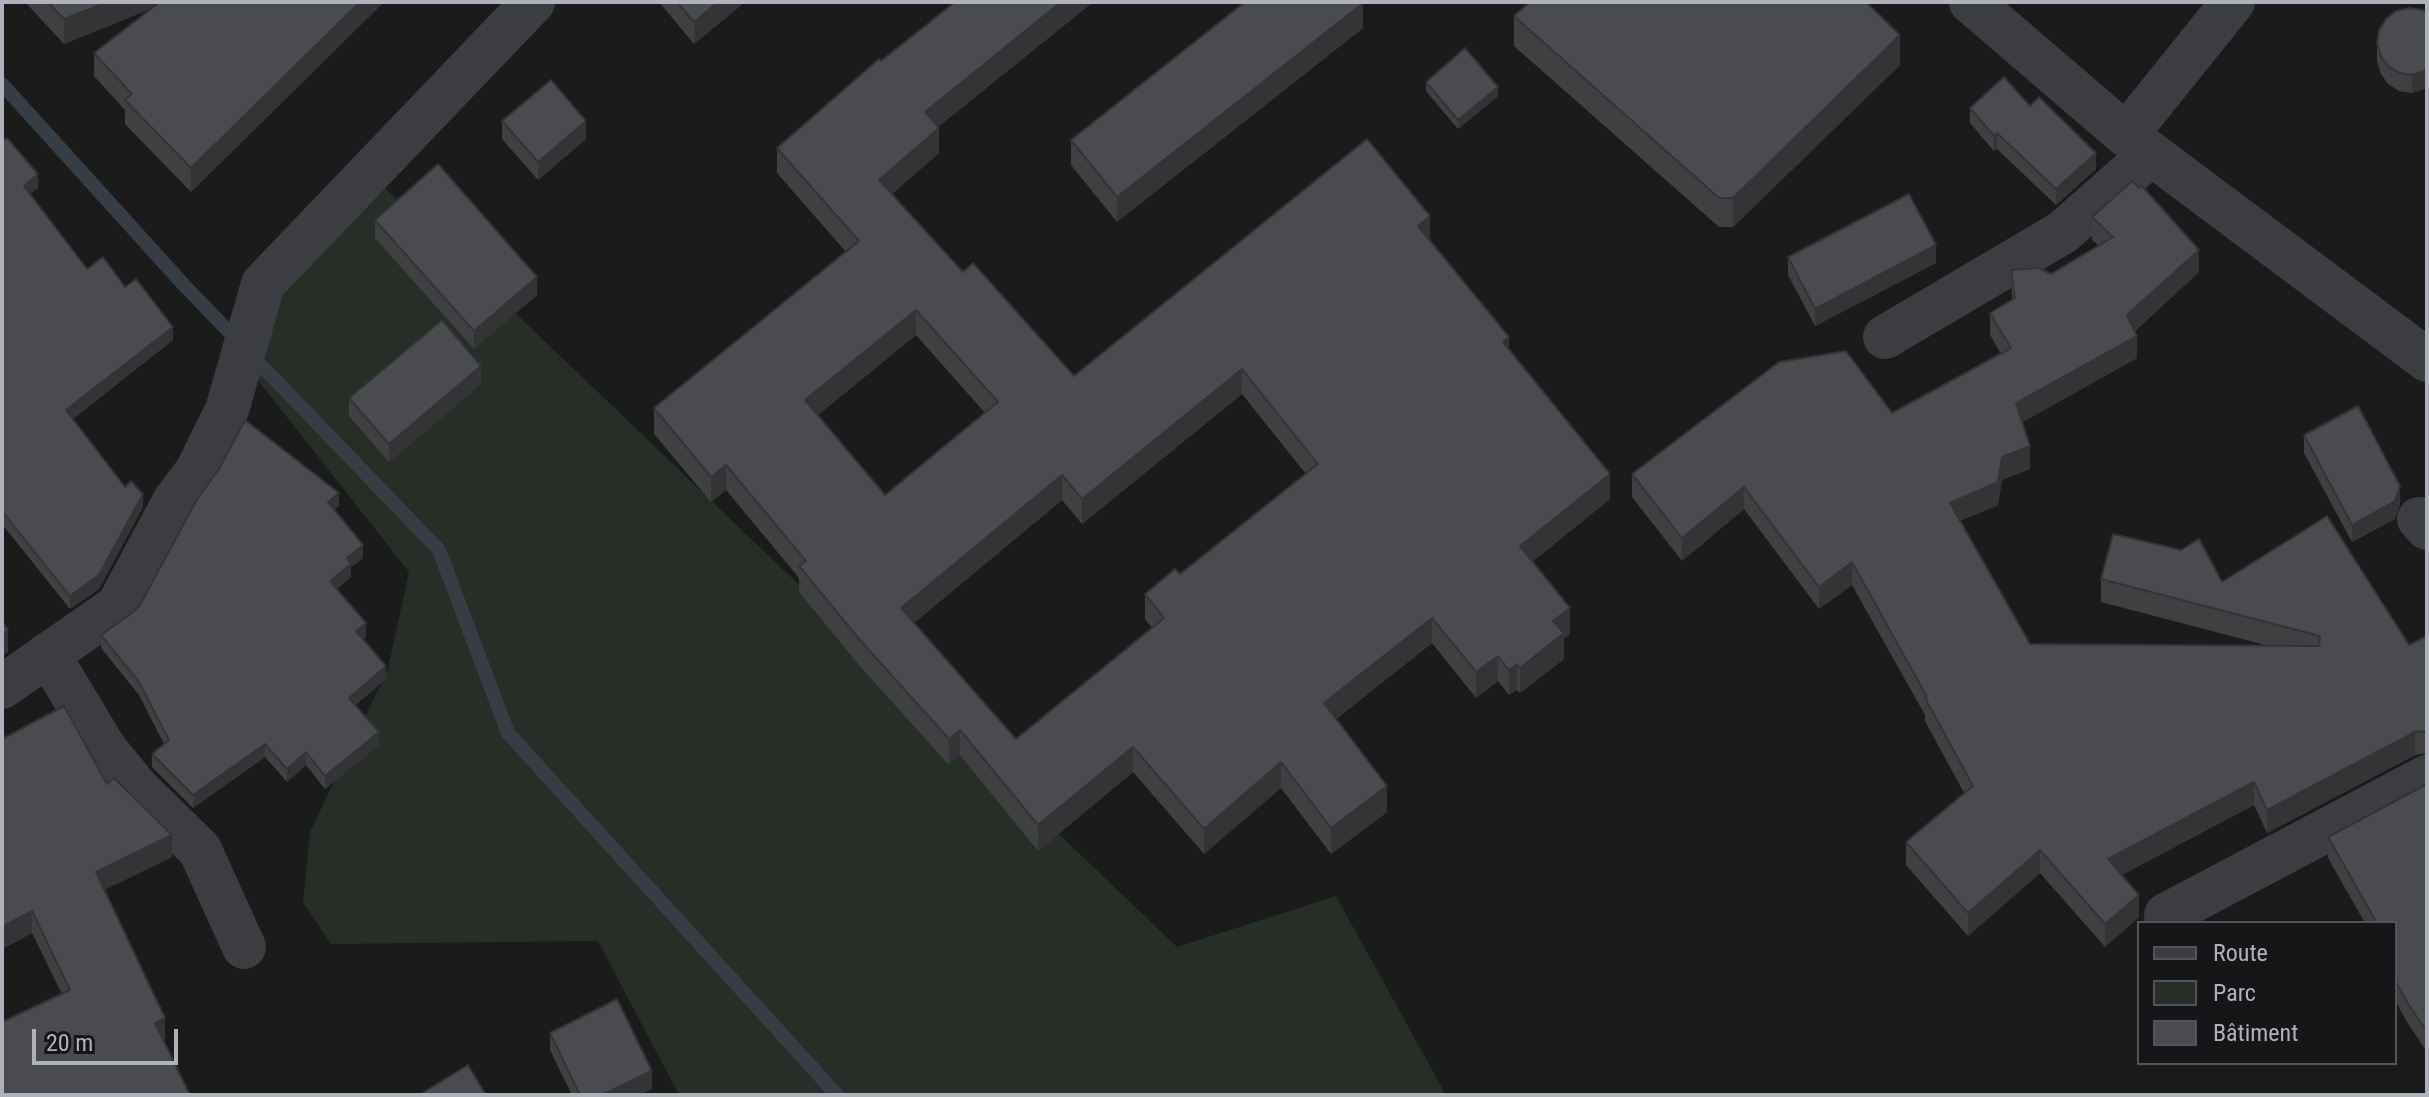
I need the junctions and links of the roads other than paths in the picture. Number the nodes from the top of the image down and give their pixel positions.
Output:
1 (533, 2) edge
2 (1971, 2) edge
3 (2233, 2) edge
4 (2139, 144) junction
5 (1885, 337) dead end
6 (2427, 360) edge
7 (48, 654) junction
8 (2, 687) edge
9 (2427, 777) edge
10 (2166, 915) dead end
11 (244, 947) dead end

1 - 7 street
2 - 4 street
3 - 4 street
4 - 5 street
4 - 6 street
7 - 8 street
7 - 11 street
9 - 10 street

